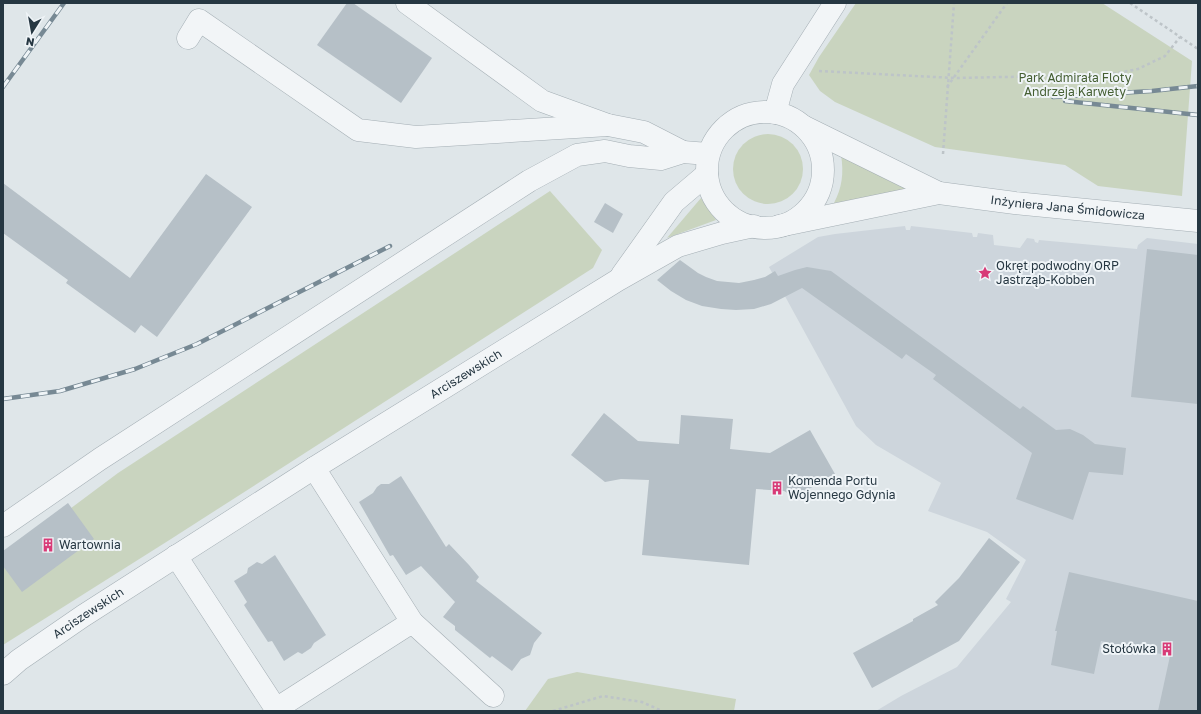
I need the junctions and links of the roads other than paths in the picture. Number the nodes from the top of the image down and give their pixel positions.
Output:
1 (407, 3) edge
2 (835, 3) edge
3 (188, 38) dead end
4 (775, 113) junction
5 (608, 125) junction
6 (802, 125) junction
7 (526, 130) junction
8 (605, 151) junction
9 (683, 152) junction
10 (708, 164) junction
11 (939, 193) junction
12 (1198, 220) edge
13 (754, 226) junction
14 (779, 226) junction
15 (618, 280) junction
16 (314, 468) junction
17 (3, 526) edge
18 (176, 556) junction
19 (412, 622) junction
20 (3, 674) edge
21 (493, 696) dead end
22 (278, 710) edge

1 - 5 street
2 - 4 street
3 - 7 street
4 - 6 street
4 - 10 street
5 - 7 street
5 - 9 street
6 - 11 street, Inżyniera Jana Śmidowicza
6 - 14 street
7 - 8 street
8 - 9 street
8 - 17 street
9 - 10 street
10 - 13 street
10 - 15 street, Arciszewskich
11 - 12 street, Inżyniera Jana Śmidowicza
11 - 14 street, Inżyniera Jana Śmidowicza
13 - 14 street
13 - 15 street, Arciszewskich
15 - 16 street, Arciszewskich
16 - 18 street, Arciszewskich
16 - 19 street
18 - 20 street, Arciszewskich
18 - 22 street
19 - 21 street
19 - 22 street

